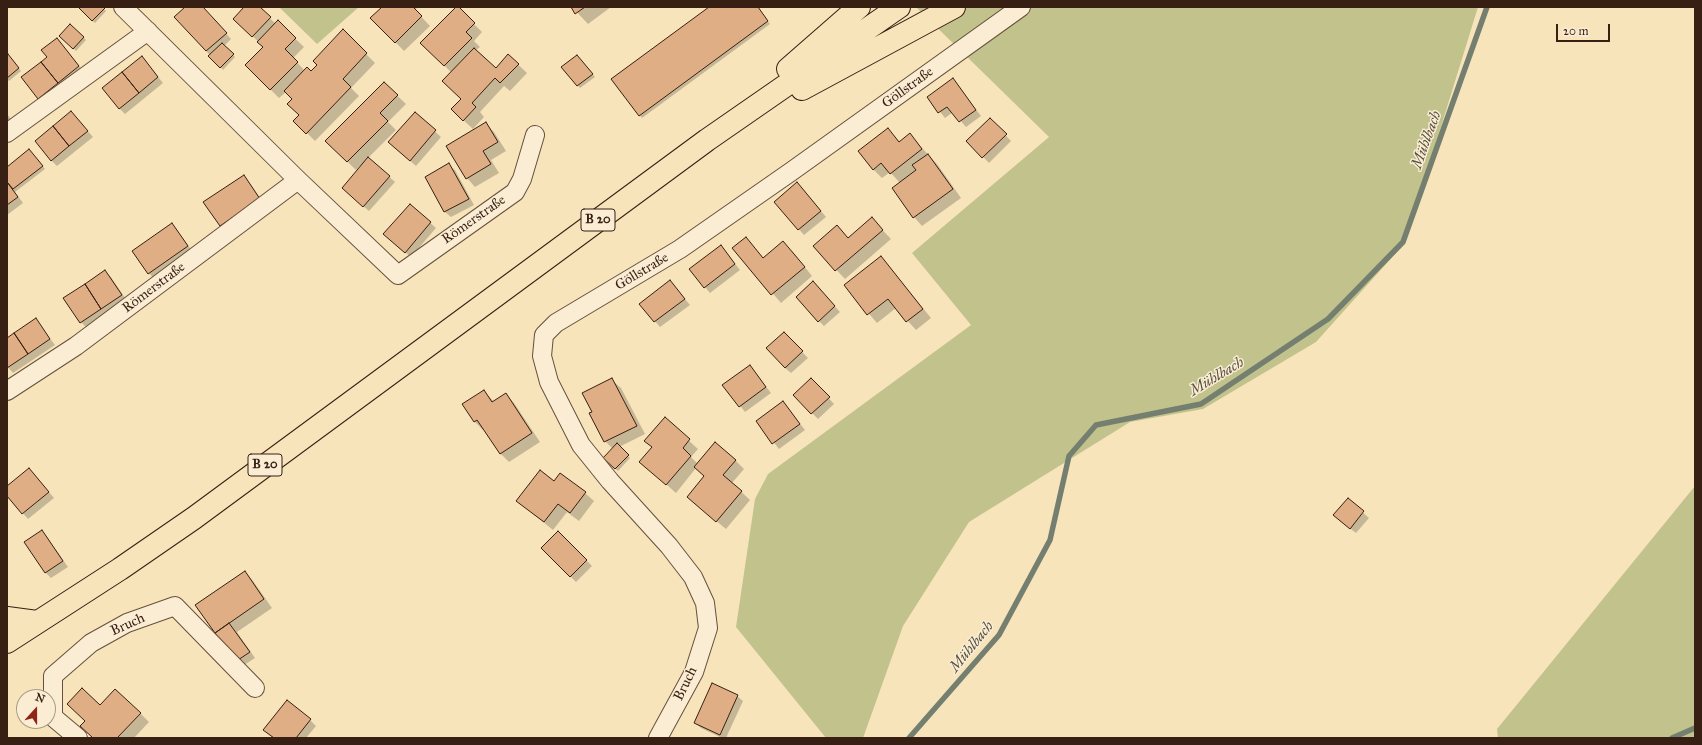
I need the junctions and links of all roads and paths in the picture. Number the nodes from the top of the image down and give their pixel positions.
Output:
1 (123, 7) edge
2 (859, 7) edge
3 (899, 7) edge
4 (954, 7) edge
5 (1021, 7) edge
6 (148, 31) junction
7 (7, 133) edge
8 (535, 135) dead end
9 (707, 140) junction
10 (298, 180) junction
11 (7, 391) edge
12 (7, 618) edge
13 (37, 622) junction
14 (708, 628) joint
15 (7, 642) edge
16 (254, 688) dead end
17 (78, 738) edge
18 (658, 738) edge

1 - 6 street, Römerstraße
2 - 9 main road
3 - 9 main road, B 20
4 - 9 main road
5 - 14 street, Göllstraße
6 - 7 street
6 - 10 street, Römerstraße
8 - 10 street, Römerstraße
9 - 13 main road, B 20
10 - 11 street, Römerstraße
12 - 13 main road
13 - 15 main road, B 20
14 - 18 street, Bruch
16 - 17 street, Bruch

